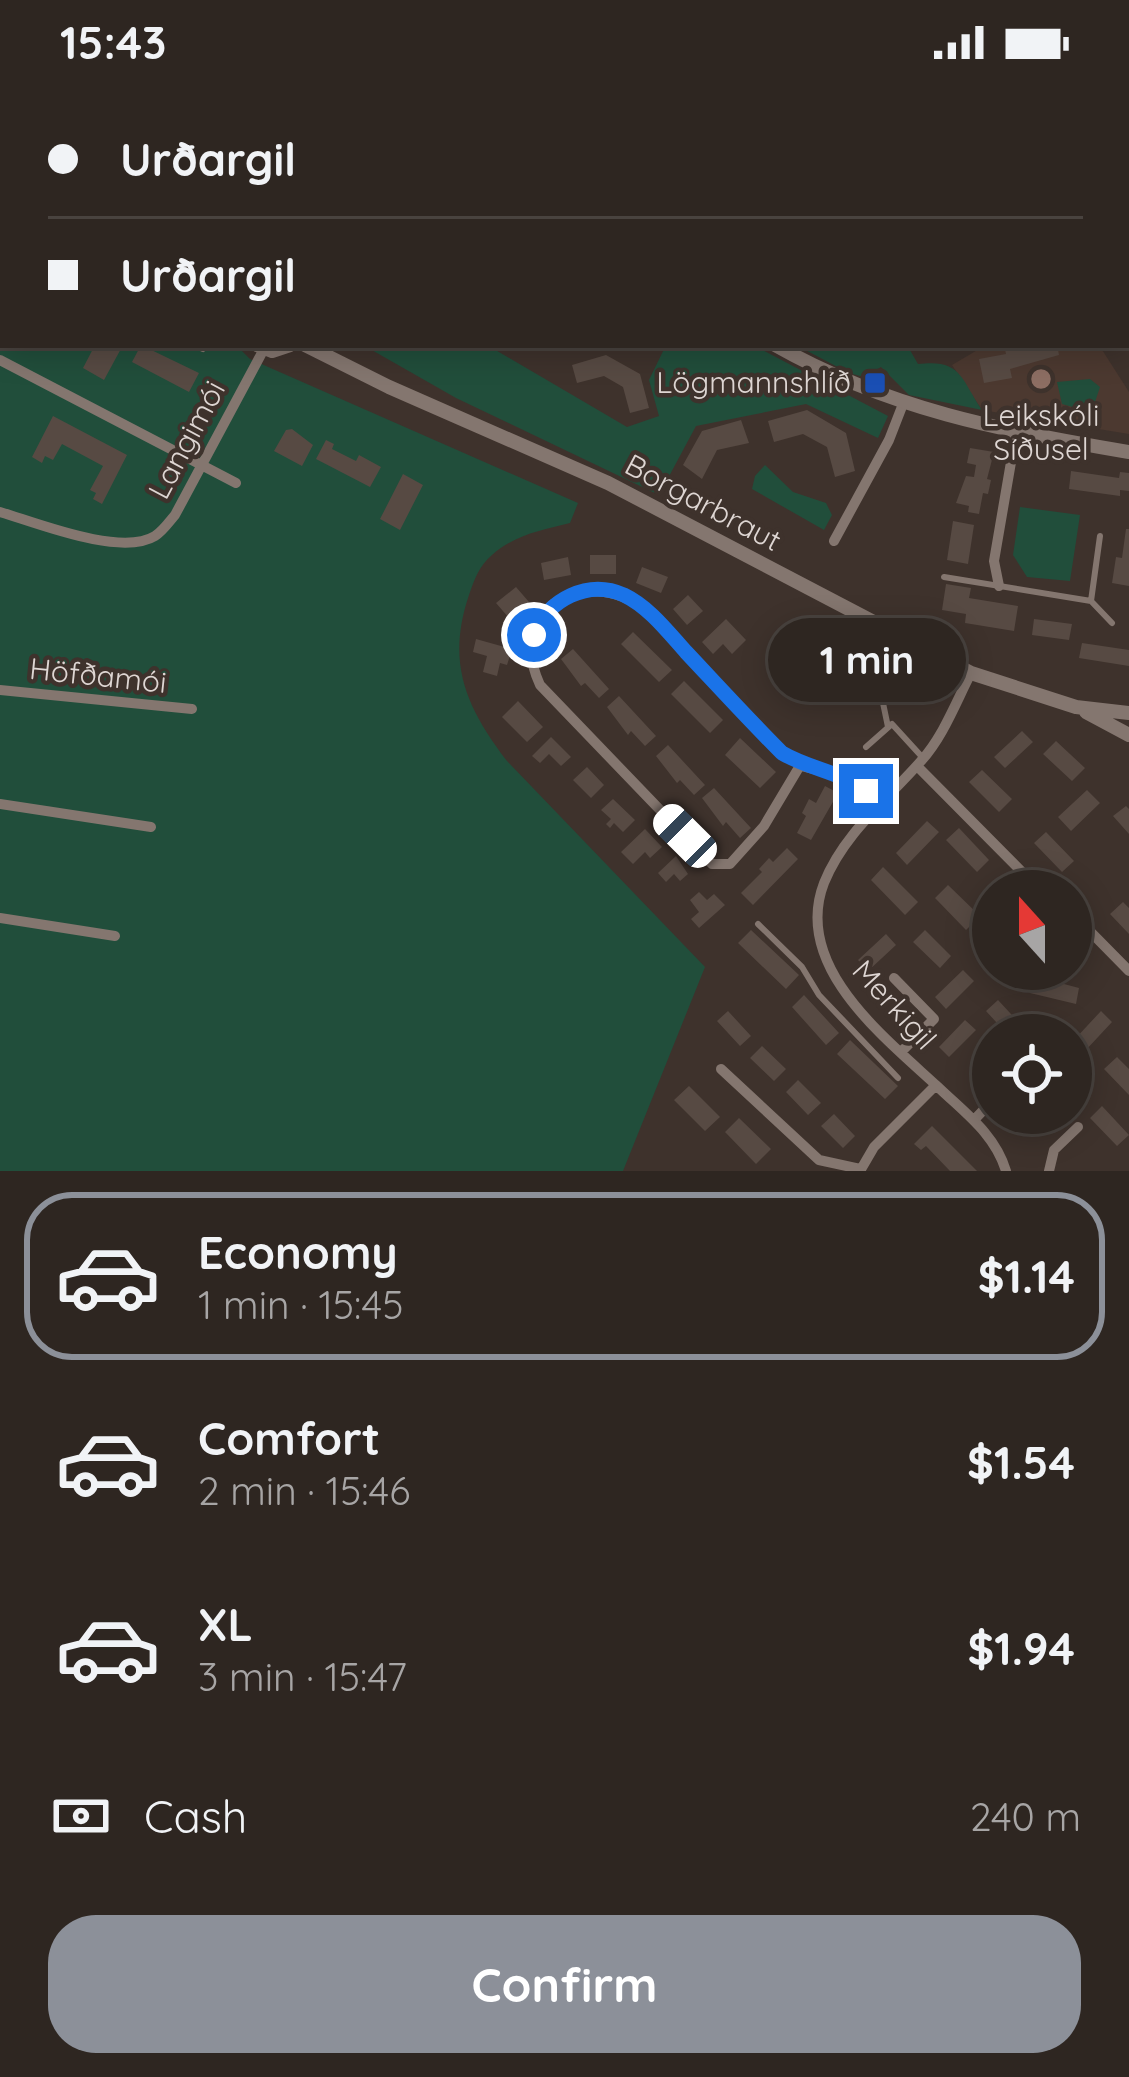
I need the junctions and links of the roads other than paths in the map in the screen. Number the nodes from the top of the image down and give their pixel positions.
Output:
1 (259, 348) edge
2 (310, 348) edge
3 (781, 348) edge
4 (0, 360) edge
5 (903, 404) junction
6 (1016, 433) junction
7 (1129, 452) edge
8 (199, 464) junction
9 (236, 483) dead end
10 (0, 512) edge
11 (1100, 536) dead end
12 (834, 541) dead end
13 (944, 577) dead end
14 (999, 586) junction
15 (1091, 602) junction
16 (1112, 623) dead end
17 (836, 670) dead end
18 (971, 673) junction
19 (0, 690) edge
20 (1076, 707) junction
21 (192, 710) dead end
22 (1129, 713) edge
23 (888, 727) junction
24 (1129, 735) edge
25 (866, 747) dead end
26 (920, 762) junction
27 (801, 764) junction
28 (0, 804) edge
29 (878, 804) junction
30 (151, 827) dead end
31 (1021, 870) edge
32 (0, 918) edge
33 (758, 924) dead end
34 (1092, 933) edge
35 (115, 936) dead end
36 (1129, 970) edge
37 (894, 978) dead end
38 (868, 1016) junction
39 (853, 1031) junction
40 (902, 1052) junction
41 (721, 1069) dead end
42 (898, 1078) dead end
43 (936, 1085) junction
44 (972, 1118) edge
45 (987, 1134) edge
46 (1071, 1134) edge
47 (860, 1170) edge
48 (1006, 1171) edge
49 (1049, 1171) edge

1 - 8 street, Langimói
2 - 18 street, Borgarbraut
3 - 5 street
4 - 8 street
5 - 6 street
5 - 12 street
6 - 7 street
6 - 14 street
8 - 9 street
8 - 10 street, Langimói
11 - 15 lane
13 - 14 lane
14 - 15 lane
15 - 16 lane
17 - 23 lane
18 - 20 street, Borgarbraut
18 - 26 street, Merkigil
19 - 21 street, Höfðamói
20 - 22 street, Borgarbraut
20 - 24 street, Borgarbraut
23 - 25 lane
23 - 26 lane
26 - 29 street, Merkigil
26 - 31 street
27 - 27 street
27 - 29 street
28 - 30 street
29 - 38 street, Merkigil
32 - 35 street
33 - 39 lane
34 - 36 street
37 - 40 street
38 - 39 lane
38 - 40 street, Merkigil
39 - 42 lane
40 - 43 street, Merkigil
41 - 47 street
43 - 44 street, Merkigil
43 - 47 street
45 - 48 street, Merkigil
46 - 49 street

